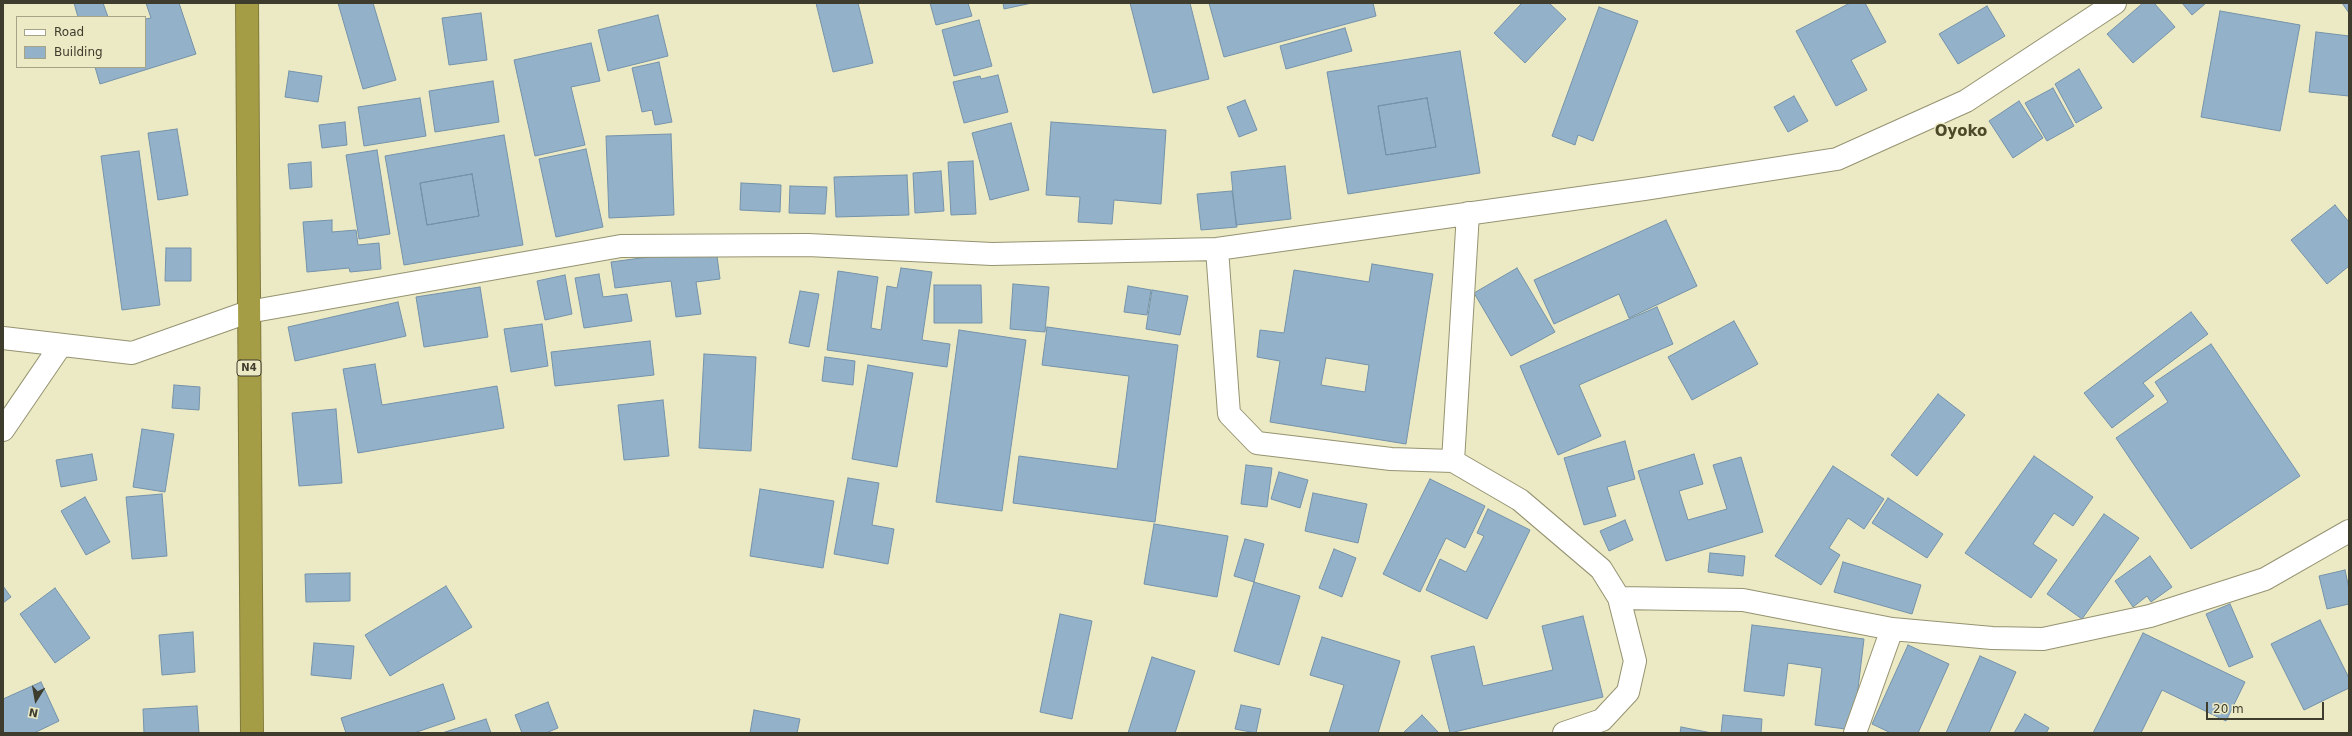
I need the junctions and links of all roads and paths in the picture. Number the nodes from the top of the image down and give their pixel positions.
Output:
1 (247, 3) edge
2 (2115, 3) edge
3 (1468, 213) junction
4 (1217, 249) junction
5 (248, 312) junction
6 (3, 338) edge
7 (61, 345) junction
8 (3, 430) edge
9 (1453, 461) junction
10 (2349, 531) edge
11 (1619, 598) junction
12 (1892, 628) junction
13 (252, 733) edge
14 (1564, 733) edge
15 (1855, 733) edge

1 - 5 highway, N4
2 - 3 street
3 - 4 street
3 - 9 street
4 - 5 street
4 - 9 street
5 - 7 street
5 - 13 highway, N4
6 - 7 street
7 - 8 street
9 - 11 street
10 - 12 street
11 - 12 street
11 - 14 street
12 - 15 street

